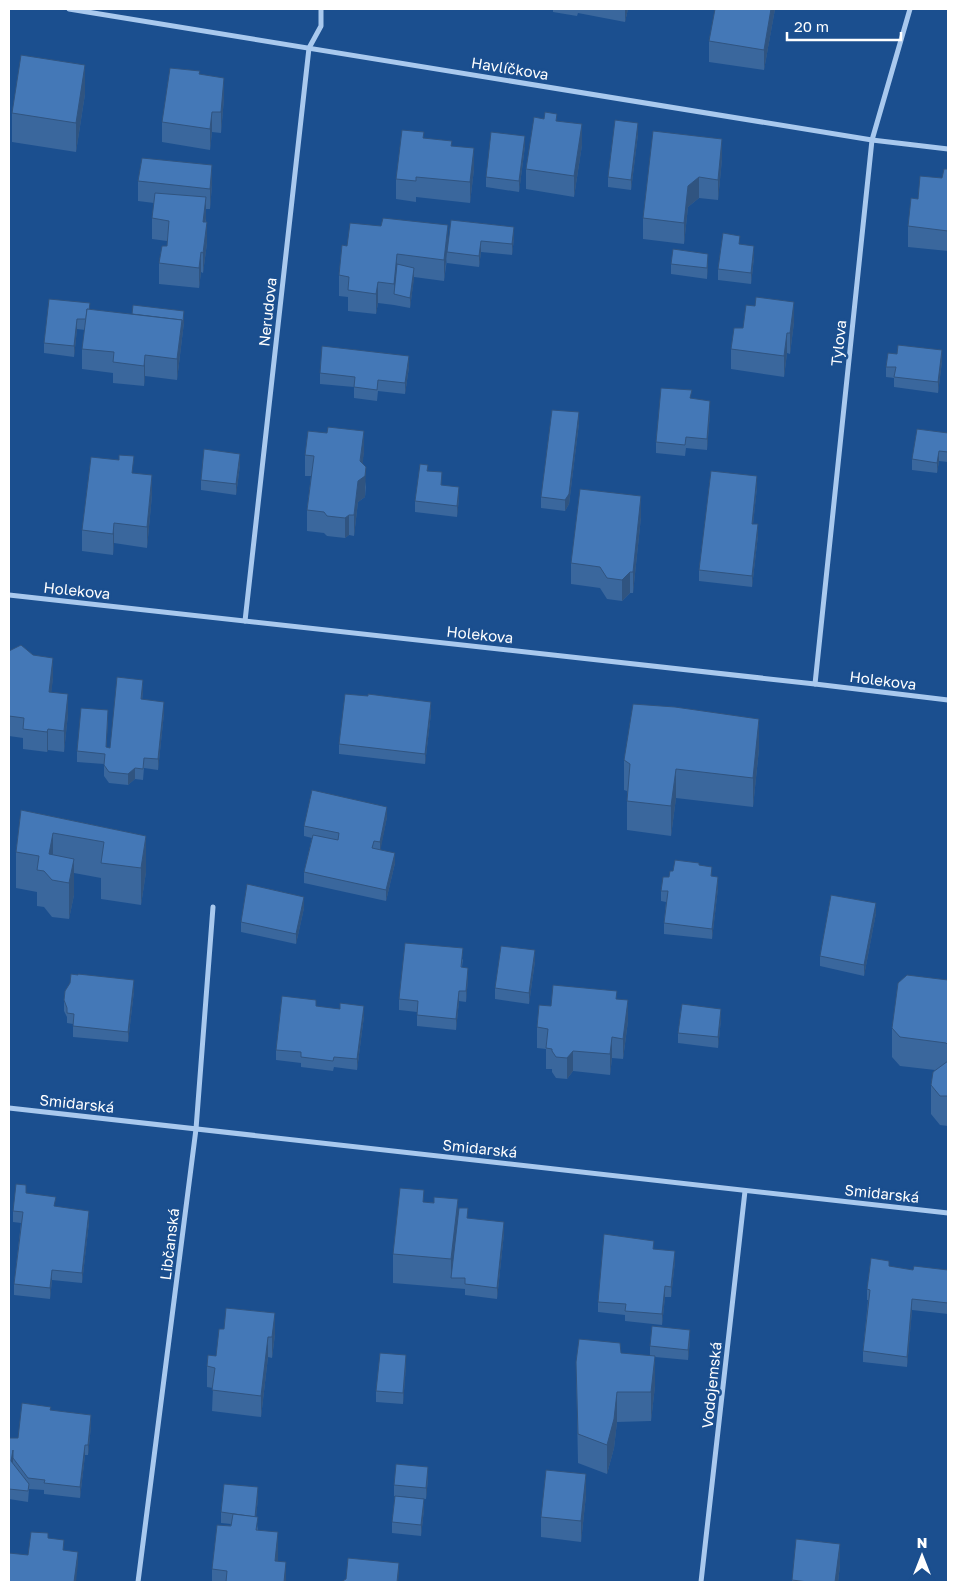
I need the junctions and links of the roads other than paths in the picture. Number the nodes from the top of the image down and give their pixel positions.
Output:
1 (69, 9) edge
2 (321, 9) edge
3 (910, 9) edge
4 (309, 48) junction
5 (872, 140) junction
6 (948, 149) edge
7 (9, 595) edge
8 (245, 621) junction
9 (815, 684) junction
10 (948, 700) edge
11 (213, 907) dead end
12 (9, 1108) edge
13 (196, 1129) junction
14 (745, 1191) junction
15 (948, 1213) edge
16 (138, 1582) edge
17 (701, 1582) edge

1 - 4 street, Havlíčkova
2 - 4 street, Nerudova
3 - 5 street, Tylova
4 - 5 street, Havlíčkova
4 - 8 street, Nerudova
5 - 6 street, Havlíčkova
5 - 9 street, Tylova
7 - 8 street, Holekova
8 - 9 street, Holekova
9 - 10 street, Holekova
11 - 13 street, Libčanská
12 - 13 street, Smidarská
13 - 14 street, Smidarská
13 - 16 street, Libčanská
14 - 15 street, Smidarská
14 - 17 street, Vodojemská

